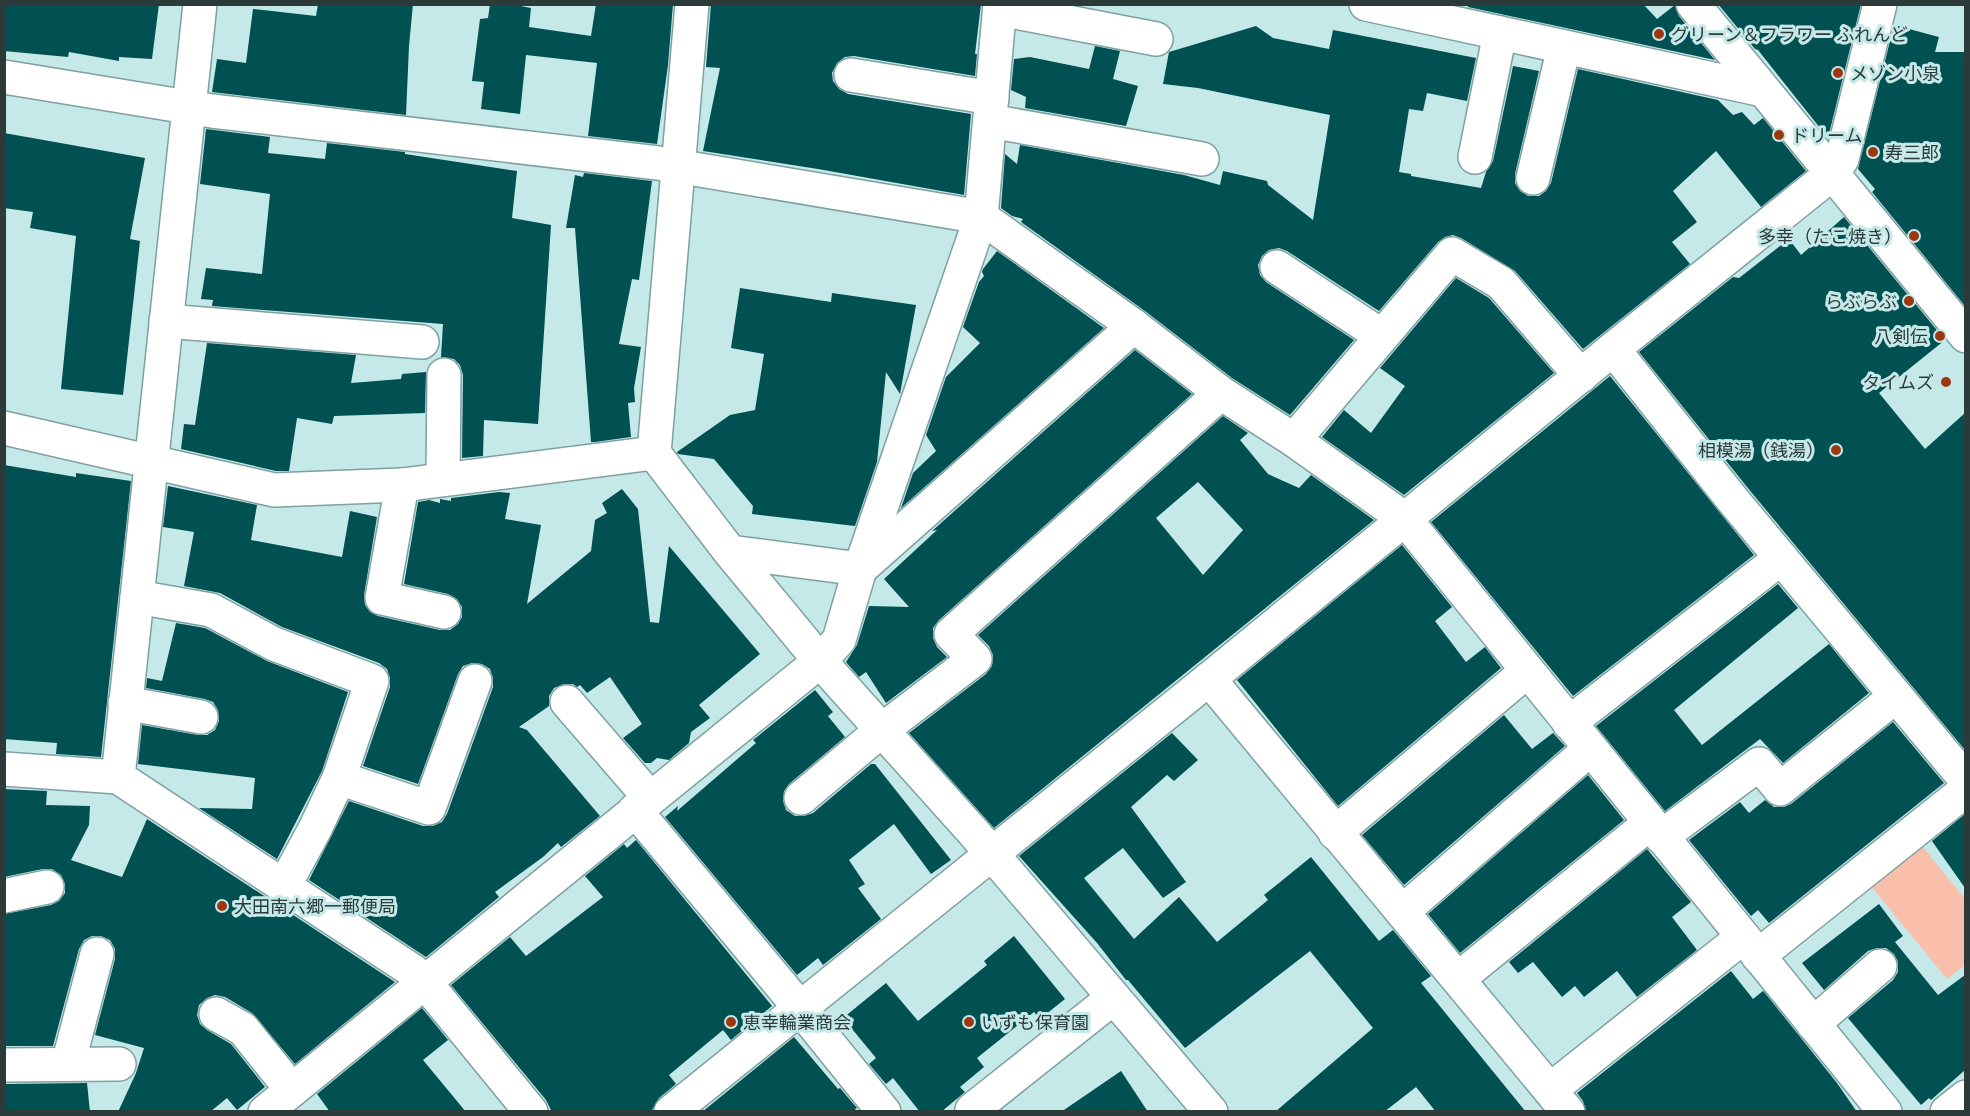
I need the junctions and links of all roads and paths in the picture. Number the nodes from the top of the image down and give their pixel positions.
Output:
1 (200, 4) edge
2 (692, 4) edge
3 (1693, 4) edge
4 (1880, 4) edge
5 (1000, 7) edge
6 (1394, 7) edge
7 (1500, 33) junction
8 (1156, 39) dead end
9 (1564, 47) junction
10 (851, 75) dead end
11 (4, 77) edge
12 (1764, 90) junction
13 (188, 108) junction
14 (991, 110) junction
15 (1475, 157) dead end
16 (1202, 159) dead end
17 (678, 166) junction
18 (1833, 173) junction
19 (1533, 178) dead end
20 (981, 218) junction
21 (1277, 267) dead end
22 (166, 321) junction
23 (1134, 326) junction
24 (1382, 336) junction
25 (1965, 336) edge
26 (422, 342) dead end
27 (1613, 349) junction
28 (444, 375) dead end
29 (1581, 376) junction
30 (1221, 393) junction
31 (4, 428) edge
32 (1294, 440) junction
33 (654, 453) junction
34 (151, 462) junction
35 (443, 479) junction
36 (402, 484) junction
37 (1404, 519) junction
38 (730, 552) junction
39 (1781, 558) junction
40 (860, 569) junction
41 (136, 597) junction
42 (444, 612) dead end
43 (820, 661) junction
44 (1527, 670) junction
45 (1209, 679) junction
46 (475, 681) dead end
47 (1896, 696) junction
48 (567, 702) dead end
49 (125, 703) junction
50 (201, 717) dead end
51 (1569, 723) junction
52 (882, 729) junction
53 (1590, 749) junction
54 (4, 770) edge
55 (118, 777) junction
56 (339, 778) junction
57 (1965, 780) edge
58 (1965, 790) edge
59 (801, 798) dead end
60 (642, 804) junction
61 (1656, 830) junction
62 (1335, 833) junction
63 (992, 854) junction
64 (284, 886) junction
65 (46, 887) dead end
66 (4, 896) edge
67 (1402, 912) junction
68 (1751, 947) junction
69 (97, 954) dead end
70 (1880, 966) dead end
71 (1458, 980) junction
72 (424, 981) junction
73 (1113, 998) junction
74 (800, 1008) junction
75 (216, 1014) dead end
76 (1813, 1024) junction
77 (68, 1064) junction
78 (120, 1064) dead end
79 (4, 1065) edge
80 (292, 1090) junction
81 (1965, 1097) edge
82 (1559, 1101) edge
83 (972, 1110) dead end
84 (1207, 1110) edge
85 (265, 1112) edge
86 (531, 1112) edge
87 (671, 1112) edge
88 (884, 1112) edge
89 (1885, 1112) edge
90 (1947, 1112) edge

1 - 13 street
2 - 17 street
3 - 12 street
4 - 18 street
5 - 8 street
5 - 14 street
6 - 7 street
7 - 9 street
7 - 15 street
9 - 12 street
9 - 19 street
10 - 14 street
11 - 13 street
12 - 18 street
13 - 17 street
13 - 22 street
14 - 16 street
14 - 20 street
17 - 20 street
17 - 33 street
18 - 25 street
18 - 27 street
20 - 23 street
20 - 40 street
21 - 24 street
22 - 26 street
22 - 34 street
23 - 30 street
23 - 40 street
24 - 29 street
24 - 32 street
27 - 29 street
27 - 39 street
28 - 35 street
29 - 37 street
30 - 32 street
30 - 52 street
31 - 34 street
32 - 37 street
33 - 35 street
33 - 38 street
34 - 36 street
34 - 41 street
35 - 36 street
36 - 42 street
37 - 44 street
37 - 45 street
38 - 40 street
38 - 43 street
39 - 47 street
39 - 51 street
40 - 43 street
41 - 49 street
41 - 56 street
43 - 52 street
43 - 60 street
44 - 51 street
44 - 62 street
45 - 62 street
45 - 63 street
46 - 56 street
47 - 57 street
47 - 61 street
48 - 60 street
49 - 50 street
49 - 55 street
51 - 53 street
52 - 59 street
52 - 63 street
53 - 61 street
53 - 67 street
54 - 55 street
55 - 64 street
56 - 64 street
58 - 68 street
60 - 72 street
60 - 74 street
61 - 68 street
61 - 71 street
62 - 67 street
63 - 73 street
63 - 74 street
64 - 72 street
65 - 66 street
67 - 71 street
68 - 76 street
68 - 82 street
69 - 77 street
70 - 76 street
71 - 82 street
72 - 80 street
72 - 86 street
73 - 83 street
73 - 84 street
74 - 87 street
74 - 88 street
75 - 80 street
76 - 89 street
77 - 78 street
77 - 79 street
80 - 85 street
81 - 90 street

